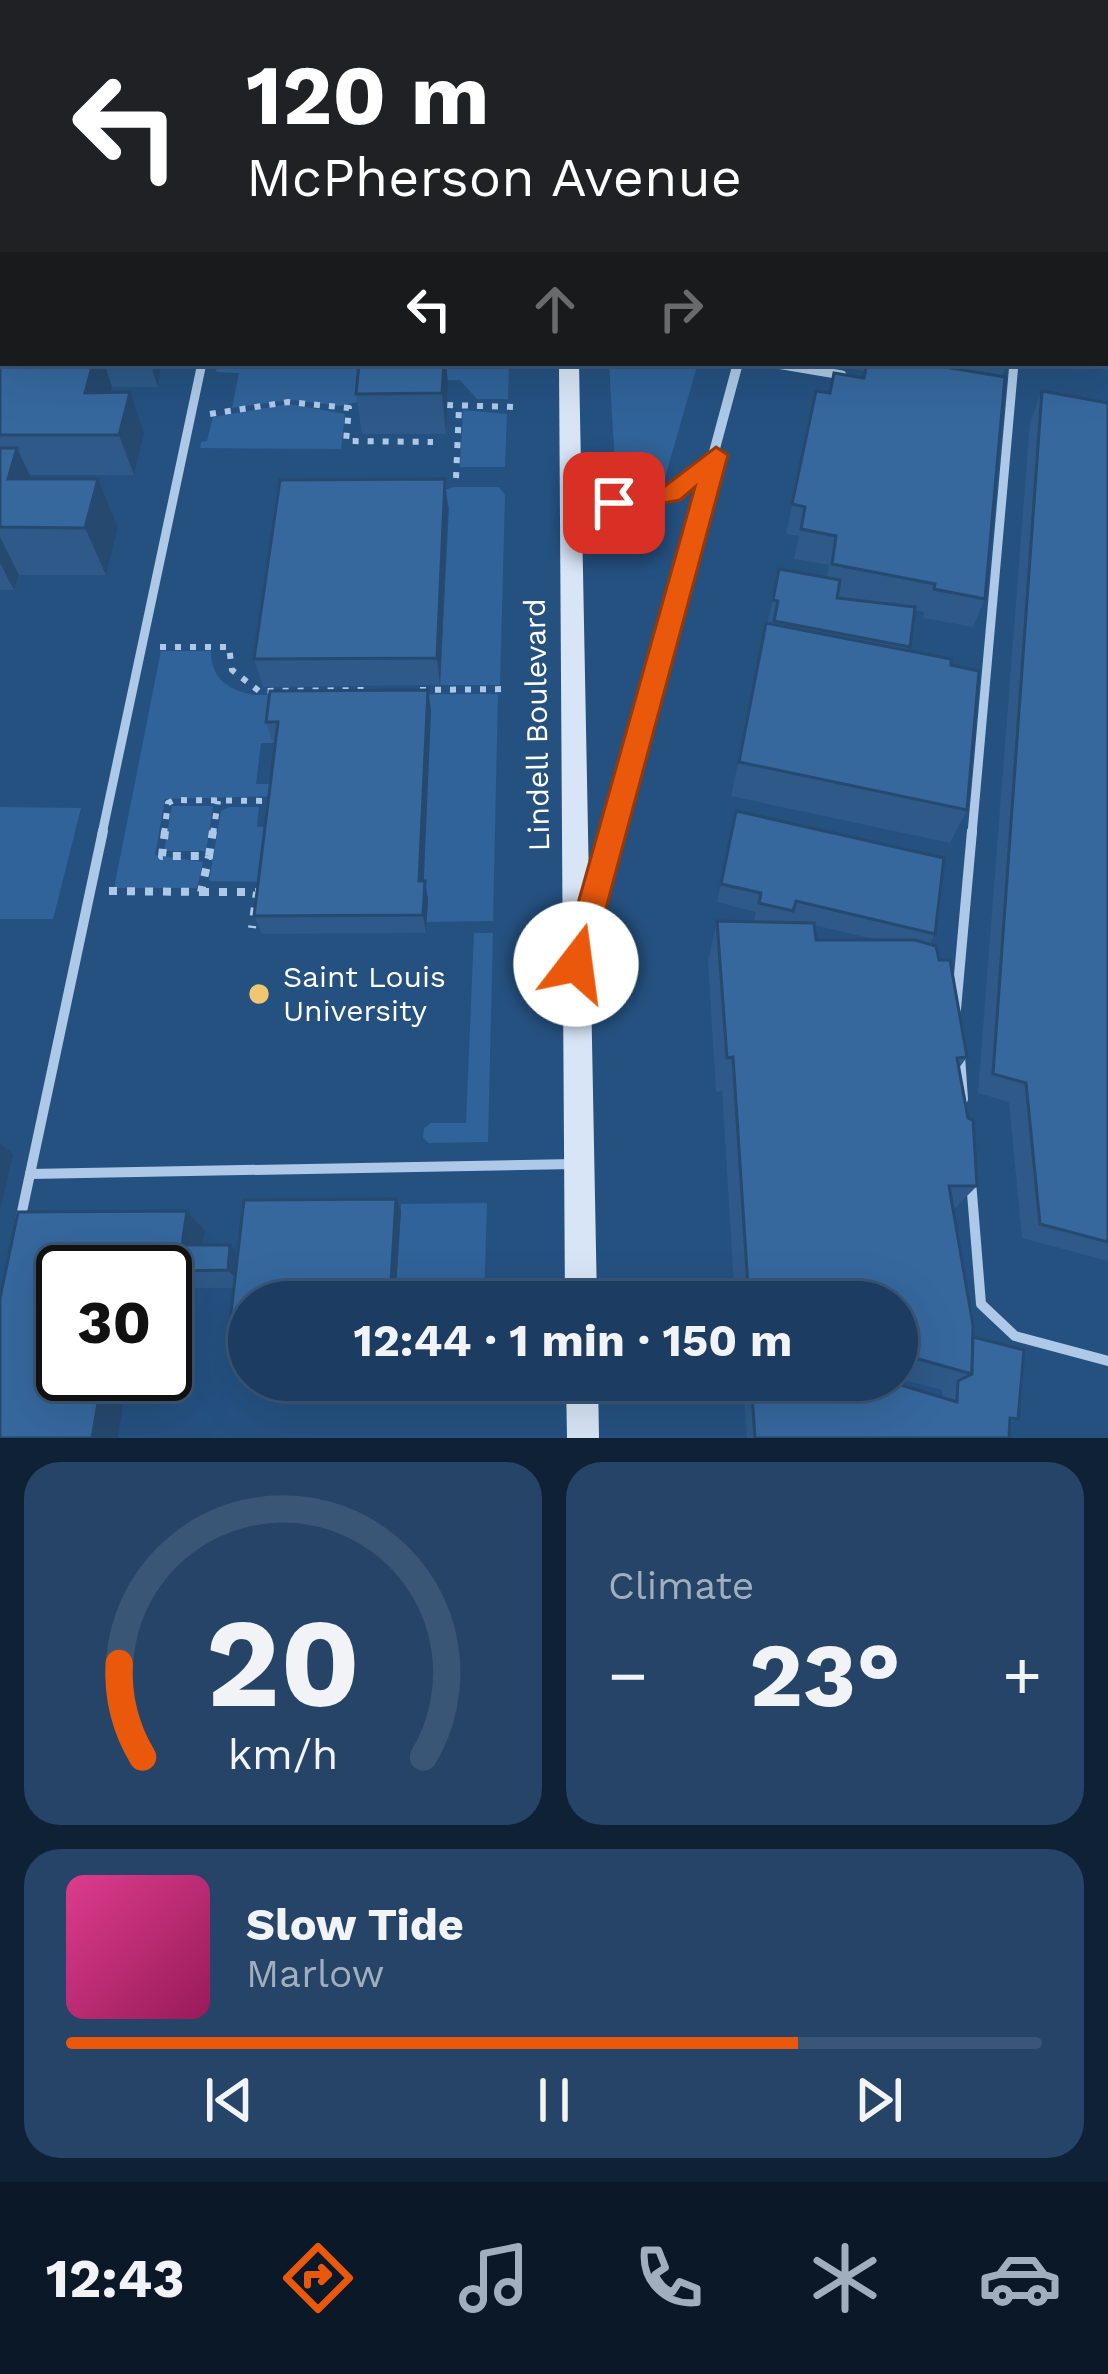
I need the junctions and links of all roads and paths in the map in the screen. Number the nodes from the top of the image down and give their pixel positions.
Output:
1 (201, 366) edge
2 (569, 366) edge
3 (737, 366) edge
4 (789, 366) edge
5 (1014, 366) edge
6 (848, 376) edge
7 (987, 399) edge
8 (1010, 403) junction
9 (446, 405) edge
10 (515, 406) dead end
11 (459, 407) junction
12 (191, 414) junction
13 (434, 442) dead end
14 (716, 455) junction
15 (456, 478) dead end
16 (570, 503) junction
17 (142, 647) junction
18 (506, 689) dead end
19 (386, 690) edge
20 (407, 690) edge
21 (218, 801) junction
22 (278, 801) edge
23 (208, 856) junction
24 (90, 890) junction
25 (201, 892) junction
26 (252, 928) edge
27 (576, 964) junction
28 (956, 1012) edge
29 (958, 1035) edge
30 (964, 1102) edge
31 (580, 1164) junction
32 (970, 1169) edge
33 (30, 1174) junction
34 (17, 1235) edge
35 (581, 1281) edge
36 (1108, 1361) edge
37 (582, 1401) edge
38 (583, 1438) edge

1 - 12 lane
2 - 16 main road, Lindell Boulevard
3 - 14 street
4 - 6 lane
5 - 8 lane
7 - 8 lane
8 - 28 lane
9 - 11 path
10 - 11 path
11 - 15 path
12 - 13 path
12 - 17 lane
14 - 16 street
14 - 27 street
16 - 27 main road, Lindell Boulevard
17 - 19 path
17 - 24 lane
18 - 20 path
21 - 22 path
21 - 23 path
21 - 23 path
23 - 25 path
24 - 25 path
24 - 33 lane
25 - 26 path
27 - 31 main road, Lindell Boulevard
29 - 30 lane
31 - 33 lane
31 - 35 main road, Lindell Boulevard
32 - 36 lane
33 - 34 lane
37 - 38 main road

